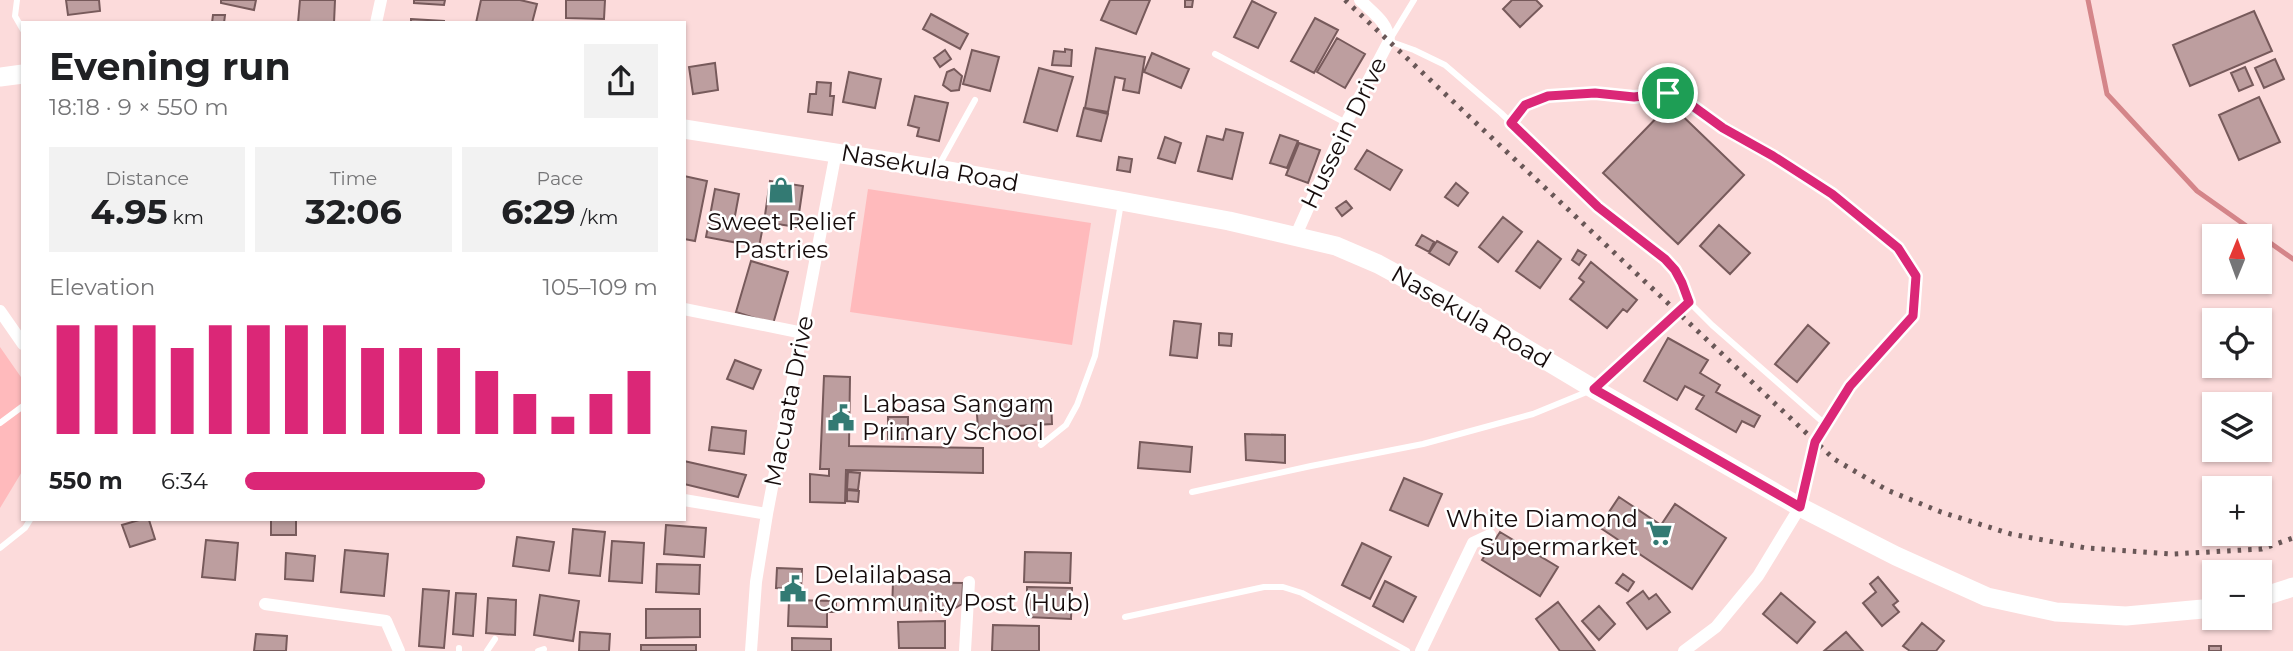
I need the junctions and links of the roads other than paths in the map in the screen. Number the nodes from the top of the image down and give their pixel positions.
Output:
1 (18, 0) edge
2 (381, 0) edge
3 (1360, 0) edge
4 (1414, 0) edge
5 (376, 21) edge
6 (21, 26) edge
7 (1390, 41) junction
8 (1215, 54) dead end
9 (21, 74) edge
10 (0, 78) edge
11 (975, 100) dead end
12 (1346, 123) junction
13 (1511, 123) junction
14 (686, 129) edge
15 (836, 152) junction
16 (937, 169) junction
17 (1121, 201) junction
18 (1296, 235) junction
19 (1689, 302) junction
20 (686, 309) edge
21 (0, 311) edge
22 (803, 333) junction
23 (21, 341) edge
24 (1594, 389) junction
25 (21, 407) edge
26 (0, 423) edge
27 (1825, 424) junction
28 (1041, 445) dead end
29 (1192, 492) dead end
30 (686, 500) edge
31 (1800, 507) junction
32 (767, 514) junction
33 (29, 521) edge
34 (1490, 535) dead end
35 (0, 548) edge
36 (969, 582) dead end
37 (2293, 587) edge
38 (2272, 594) edge
39 (265, 604) dead end
40 (2202, 609) edge
41 (1125, 617) dead end
42 (495, 639) dead end
43 (399, 651) edge
44 (487, 651) edge
45 (751, 651) edge
46 (965, 651) edge
47 (1407, 651) edge
48 (1421, 651) edge
49 (1684, 651) edge

1 - 6 lane
2 - 5 street
3 - 7 street, Hussein Drive
4 - 7 lane
7 - 12 street, Hussein Drive
7 - 13 lane
8 - 12 lane
9 - 10 main road
11 - 16 lane
12 - 18 street, Hussein Drive
13 - 19 lane
13 - 27 street
14 - 15 main road, Nasekula Road
15 - 16 main road, Nasekula Road
15 - 22 street, Macuata Drive
16 - 17 main road, Nasekula Road
17 - 18 main road, Nasekula Road
17 - 28 lane
18 - 24 main road, Nasekula Road
19 - 24 lane
19 - 27 lane
20 - 22 street
21 - 23 street
22 - 32 street, Macuata Drive
24 - 29 lane
24 - 31 main road, Nasekula Road
25 - 26 lane
27 - 31 street
30 - 32 street
31 - 40 main road, Nasekula Road
31 - 49 street
32 - 45 street, Macuata Drive
33 - 35 lane
34 - 48 street
36 - 46 street
37 - 38 main road
39 - 43 street
41 - 47 lane
42 - 44 lane

